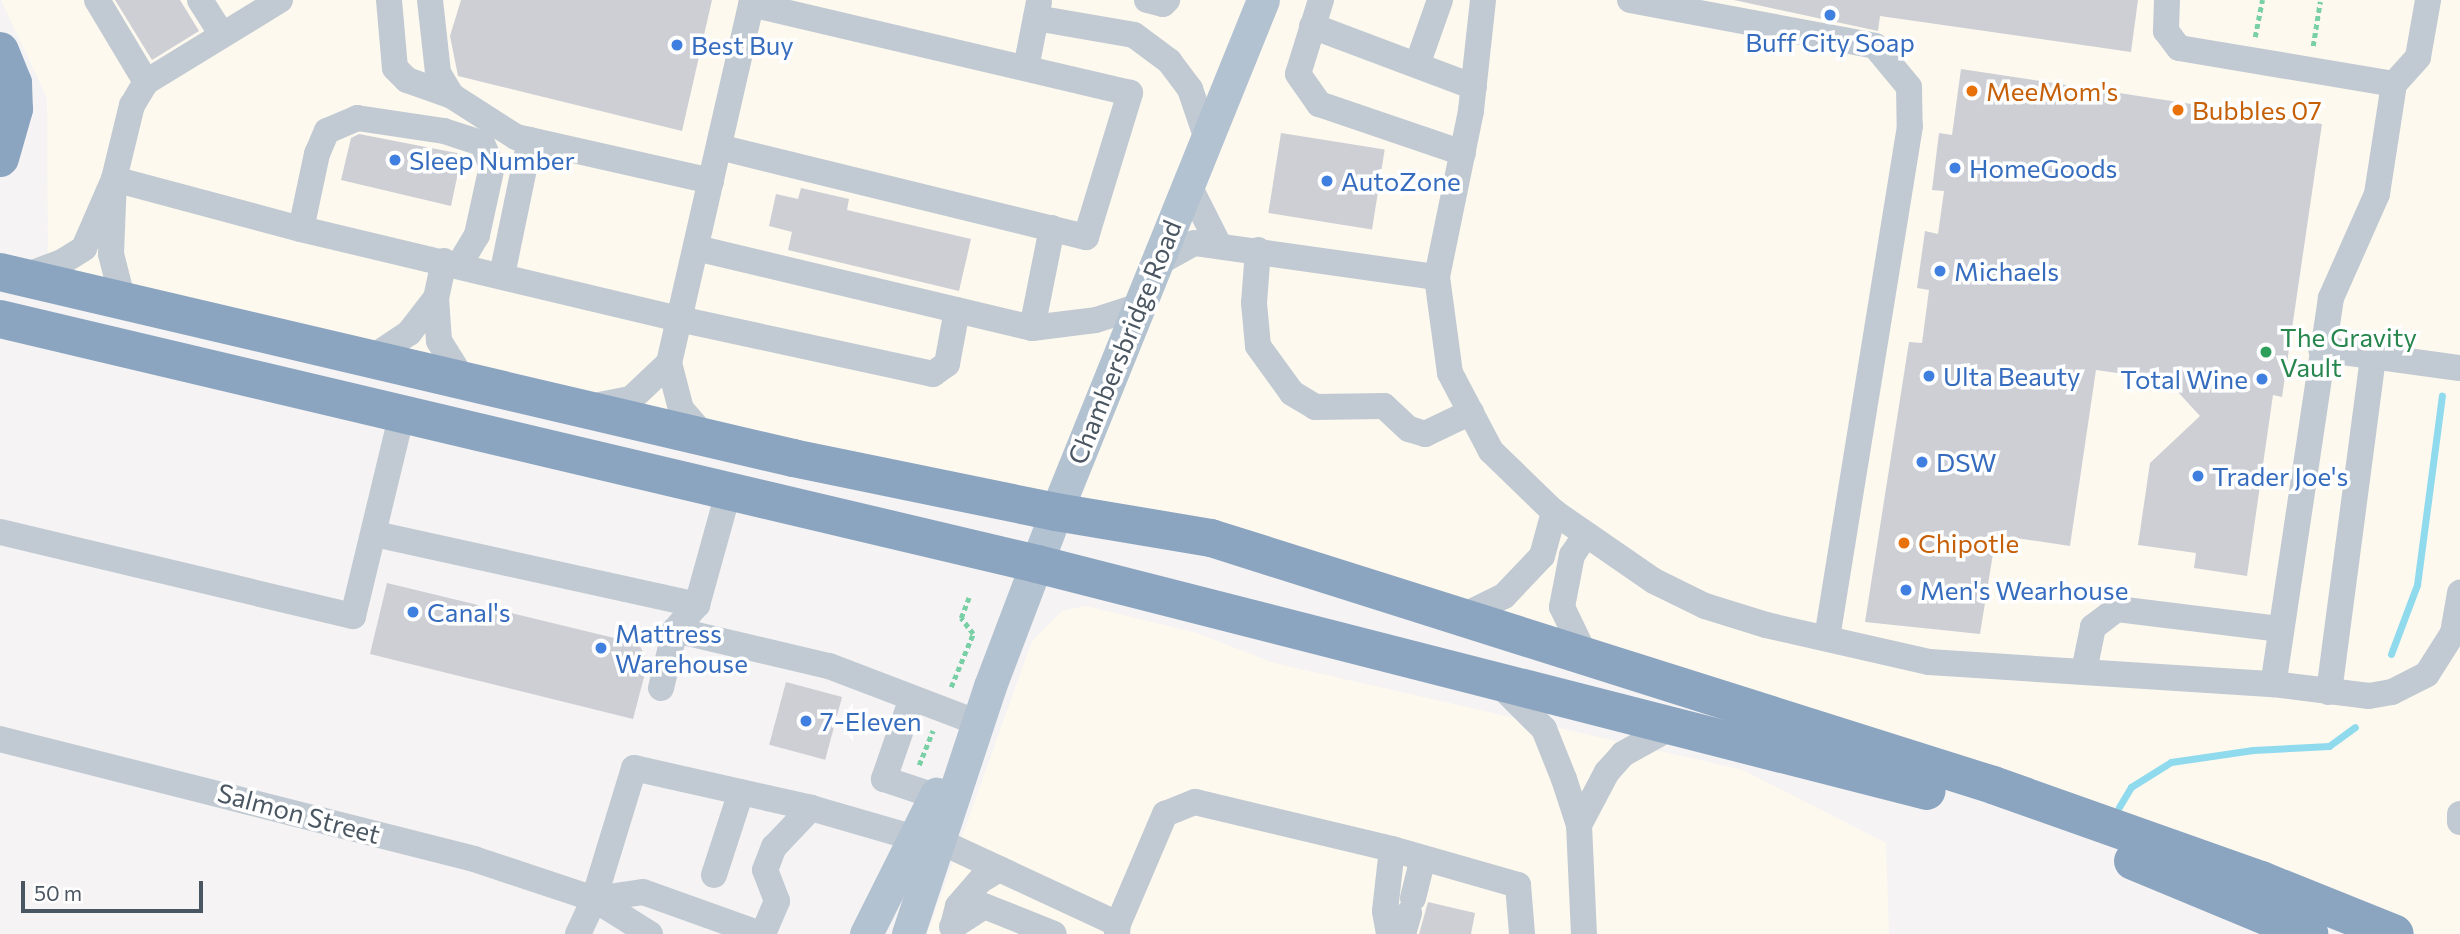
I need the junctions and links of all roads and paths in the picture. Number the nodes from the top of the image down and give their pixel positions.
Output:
1 (97, 0) edge
2 (200, 0) edge
3 (280, 0) edge
4 (389, 0) edge
5 (430, 0) edge
6 (1147, 0) edge
7 (1167, 0) edge
8 (1263, 0) edge
9 (1321, 0) edge
10 (1440, 0) edge
11 (1483, 0) edge
12 (1630, 0) edge
13 (2168, 0) edge
14 (2262, 0) edge
15 (2428, 0) edge
16 (752, 2) edge
17 (2320, 2) dead end
18 (1037, 9) edge
19 (1312, 26) junction
20 (222, 35) junction
21 (2254, 46) dead end
22 (0, 51) edge
23 (2312, 54) dead end
24 (1417, 65) junction
25 (1026, 68) junction
26 (146, 82) junction
27 (2394, 84) junction
28 (1474, 87) junction
29 (453, 96) junction
30 (1207, 139) junction
31 (530, 140) junction
32 (719, 147) junction
33 (1463, 153) junction
34 (0, 158) edge
35 (114, 179) junction
36 (711, 181) junction
37 (1188, 184) junction
38 (1052, 228) junction
39 (301, 229) junction
40 (1219, 245) junction
41 (696, 248) junction
42 (1258, 250) junction
43 (451, 263) junction
44 (1156, 264) junction
45 (10, 275) edge
46 (502, 275) junction
47 (1437, 277) junction
48 (436, 298) junction
49 (123, 301) junction
50 (1139, 306) junction
51 (957, 310) junction
52 (0, 319) edge
53 (680, 319) junction
54 (1032, 328) junction
55 (2320, 349) junction
56 (2373, 356) junction
57 (370, 359) junction
58 (669, 363) junction
59 (2460, 368) edge
60 (464, 381) junction
61 (583, 409) junction
62 (1471, 412) junction
63 (402, 413) junction
64 (706, 438) junction
65 (727, 493) junction
66 (1056, 512) junction
67 (1554, 512) junction
68 (0, 532) edge
69 (375, 534) junction
70 (1585, 536) junction
71 (1037, 564) junction
72 (2460, 593) edge
73 (697, 605) junction
74 (1459, 618) junction
75 (2281, 629) junction
76 (675, 630) junction
77 (2457, 637) edge
78 (1827, 638) junction
79 (1586, 657) junction
80 (2084, 671) junction
81 (1496, 681) junction
82 (2273, 684) junction
83 (990, 686) junction
84 (661, 688) dead end
85 (2329, 692) junction
86 (912, 698) junction
87 (973, 720) junction
88 (1672, 727) junction
89 (0, 739) edge
90 (741, 792) junction
91 (935, 796) junction
92 (811, 808) junction
93 (2460, 814) edge
94 (2460, 822) edge
95 (1579, 825) junction
96 (926, 840) junction
97 (1392, 849) junction
98 (1423, 858) junction
99 (999, 869) junction
100 (715, 875) dead end
101 (594, 899) junction
102 (1408, 915) edge
103 (2259, 920) edge
104 (1118, 929) edge
105 (951, 931) edge
106 (578, 934) edge
107 (650, 934) edge
108 (762, 934) edge
109 (866, 934) edge
110 (908, 934) edge
111 (1054, 934) edge
112 (1389, 934) edge
113 (1522, 934) edge
114 (1585, 934) edge
115 (2309, 934) edge
116 (2395, 934) edge

1 - 26 street
2 - 20 street
3 - 20 street
4 - 29 street
5 - 29 street
6 - 7 street
8 - 30 main road, Chambersbridge Road
9 - 19 street
10 - 24 street
11 - 28 street
12 - 78 street
13 - 27 street
14 - 21 path
15 - 27 street
16 - 25 street
16 - 32 street
17 - 23 path
18 - 25 street
18 - 30 street
19 - 24 street
19 - 33 street
20 - 26 street
22 - 34 highway
24 - 28 street
25 - 38 street
26 - 35 street
27 - 55 street
28 - 33 street
29 - 31 street
30 - 37 main road, Chambersbridge Road
31 - 36 street
31 - 46 street
32 - 36 street
32 - 38 street
33 - 47 street
35 - 39 street
35 - 45 street
35 - 49 street
36 - 41 street
37 - 40 street
37 - 44 main road, Chambersbridge Road
38 - 54 street
39 - 43 street
39 - 43 street
40 - 42 street
40 - 44 street
41 - 51 street
41 - 53 street
42 - 47 street
42 - 62 street
43 - 46 street
43 - 48 street
44 - 50 main road, Chambersbridge Road
45 - 49 highway
46 - 53 street
47 - 62 street
48 - 57 street
48 - 60 street
49 - 57 highway
50 - 54 street
50 - 66 main road, Chambersbridge Road
51 - 53 street
51 - 54 street
52 - 63 highway
53 - 58 street
55 - 56 street
55 - 75 street
56 - 59 street
56 - 85 street
57 - 60 highway
58 - 61 street
58 - 64 street
60 - 61 highway
61 - 64 highway
62 - 67 street
63 - 65 highway
63 - 69 street
64 - 66 highway
65 - 71 highway
65 - 73 street
66 - 71 main road, Chambersbridge Road
66 - 74 highway
67 - 70 street
67 - 74 street
68 - 69 street
69 - 73 street
70 - 78 street
70 - 79 street
71 - 81 highway
71 - 83 main road, Chambersbridge Road
72 - 77 street
73 - 76 street
74 - 79 highway
75 - 80 street
75 - 82 street
76 - 84 street
76 - 86 street
77 - 85 street
78 - 80 street
79 - 116 highway
80 - 82 street
81 - 88 highway
81 - 95 street
82 - 85 street
83 - 87 main road, Chambersbridge Road
83 - 96 main road, Chambersbridge Road
86 - 87 street
86 - 91 street
87 - 91 main road, Chambersbridge Road
88 - 95 street
88 - 103 highway
89 - 101 street, Salmon Street
90 - 92 street
90 - 100 street
90 - 101 street
91 - 96 main road, Chambersbridge Road
92 - 96 street
92 - 108 street
93 - 94 street
95 - 114 street
96 - 99 street
96 - 109 main road, Chambersbridge Road
96 - 110 main road, Chambersbridge Road
97 - 98 street
97 - 104 street
97 - 112 street
98 - 102 street
98 - 113 street
99 - 104 street
99 - 105 street
101 - 106 street
101 - 107 street, Salmon Street
101 - 108 street, Salmon Street
103 - 115 highway
105 - 111 street

